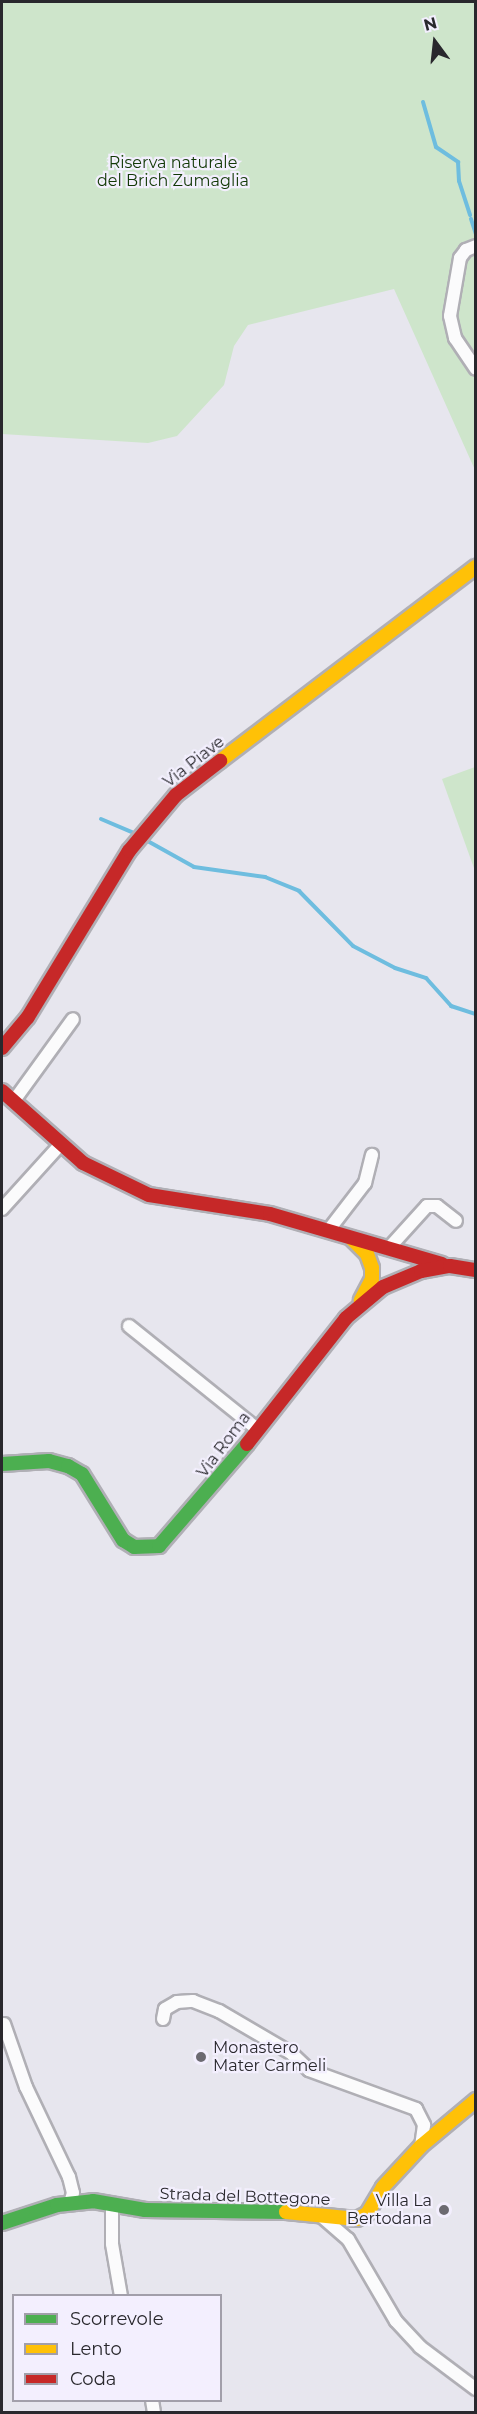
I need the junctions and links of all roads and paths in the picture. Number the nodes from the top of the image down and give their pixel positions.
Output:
1 (471, 248) edge
2 (476, 369) edge
3 (476, 567) edge
4 (73, 1019) dead end
5 (2, 1048) edge
6 (2, 1091) edge
7 (13, 1102) junction
8 (60, 1145) junction
9 (372, 1155) dead end
10 (2, 1209) edge
11 (456, 1221) dead end
12 (328, 1231) junction
13 (350, 1238) junction
14 (387, 1248) junction
15 (450, 1266) junction
16 (372, 1268) junction
17 (476, 1270) edge
18 (393, 1283) junction
19 (346, 1318) junction
20 (129, 1326) dead end
21 (257, 1429) junction
22 (2, 1464) edge
23 (163, 2019) dead end
24 (4, 2024) dead end
25 (476, 2100) edge
26 (420, 2146) junction
27 (70, 2203) junction
28 (112, 2205) junction
29 (320, 2215) junction
30 (2, 2223) edge
31 (121, 2294) edge
32 (476, 2389) edge

1 - 2 street
3 - 5 street, Via Piave
4 - 7 street
6 - 7 street
7 - 8 street
8 - 10 street
8 - 12 street
9 - 12 street
11 - 14 street
12 - 13 street
13 - 14 street
13 - 16 street
14 - 15 street
14 - 18 street
15 - 17 street, Via Roma
15 - 18 street, Via Roma
16 - 18 street
16 - 19 street
18 - 19 street, Via Roma
19 - 21 street, Via Roma
20 - 21 street
21 - 22 street, Via Roma
23 - 26 street
24 - 27 street
25 - 26 street, Strada del Bottegone
26 - 29 street, Strada del Bottegone
27 - 28 street, Strada del Bottegone
27 - 30 street, Strada del Bottegone
28 - 29 street, Strada del Bottegone
28 - 31 street
29 - 32 street

